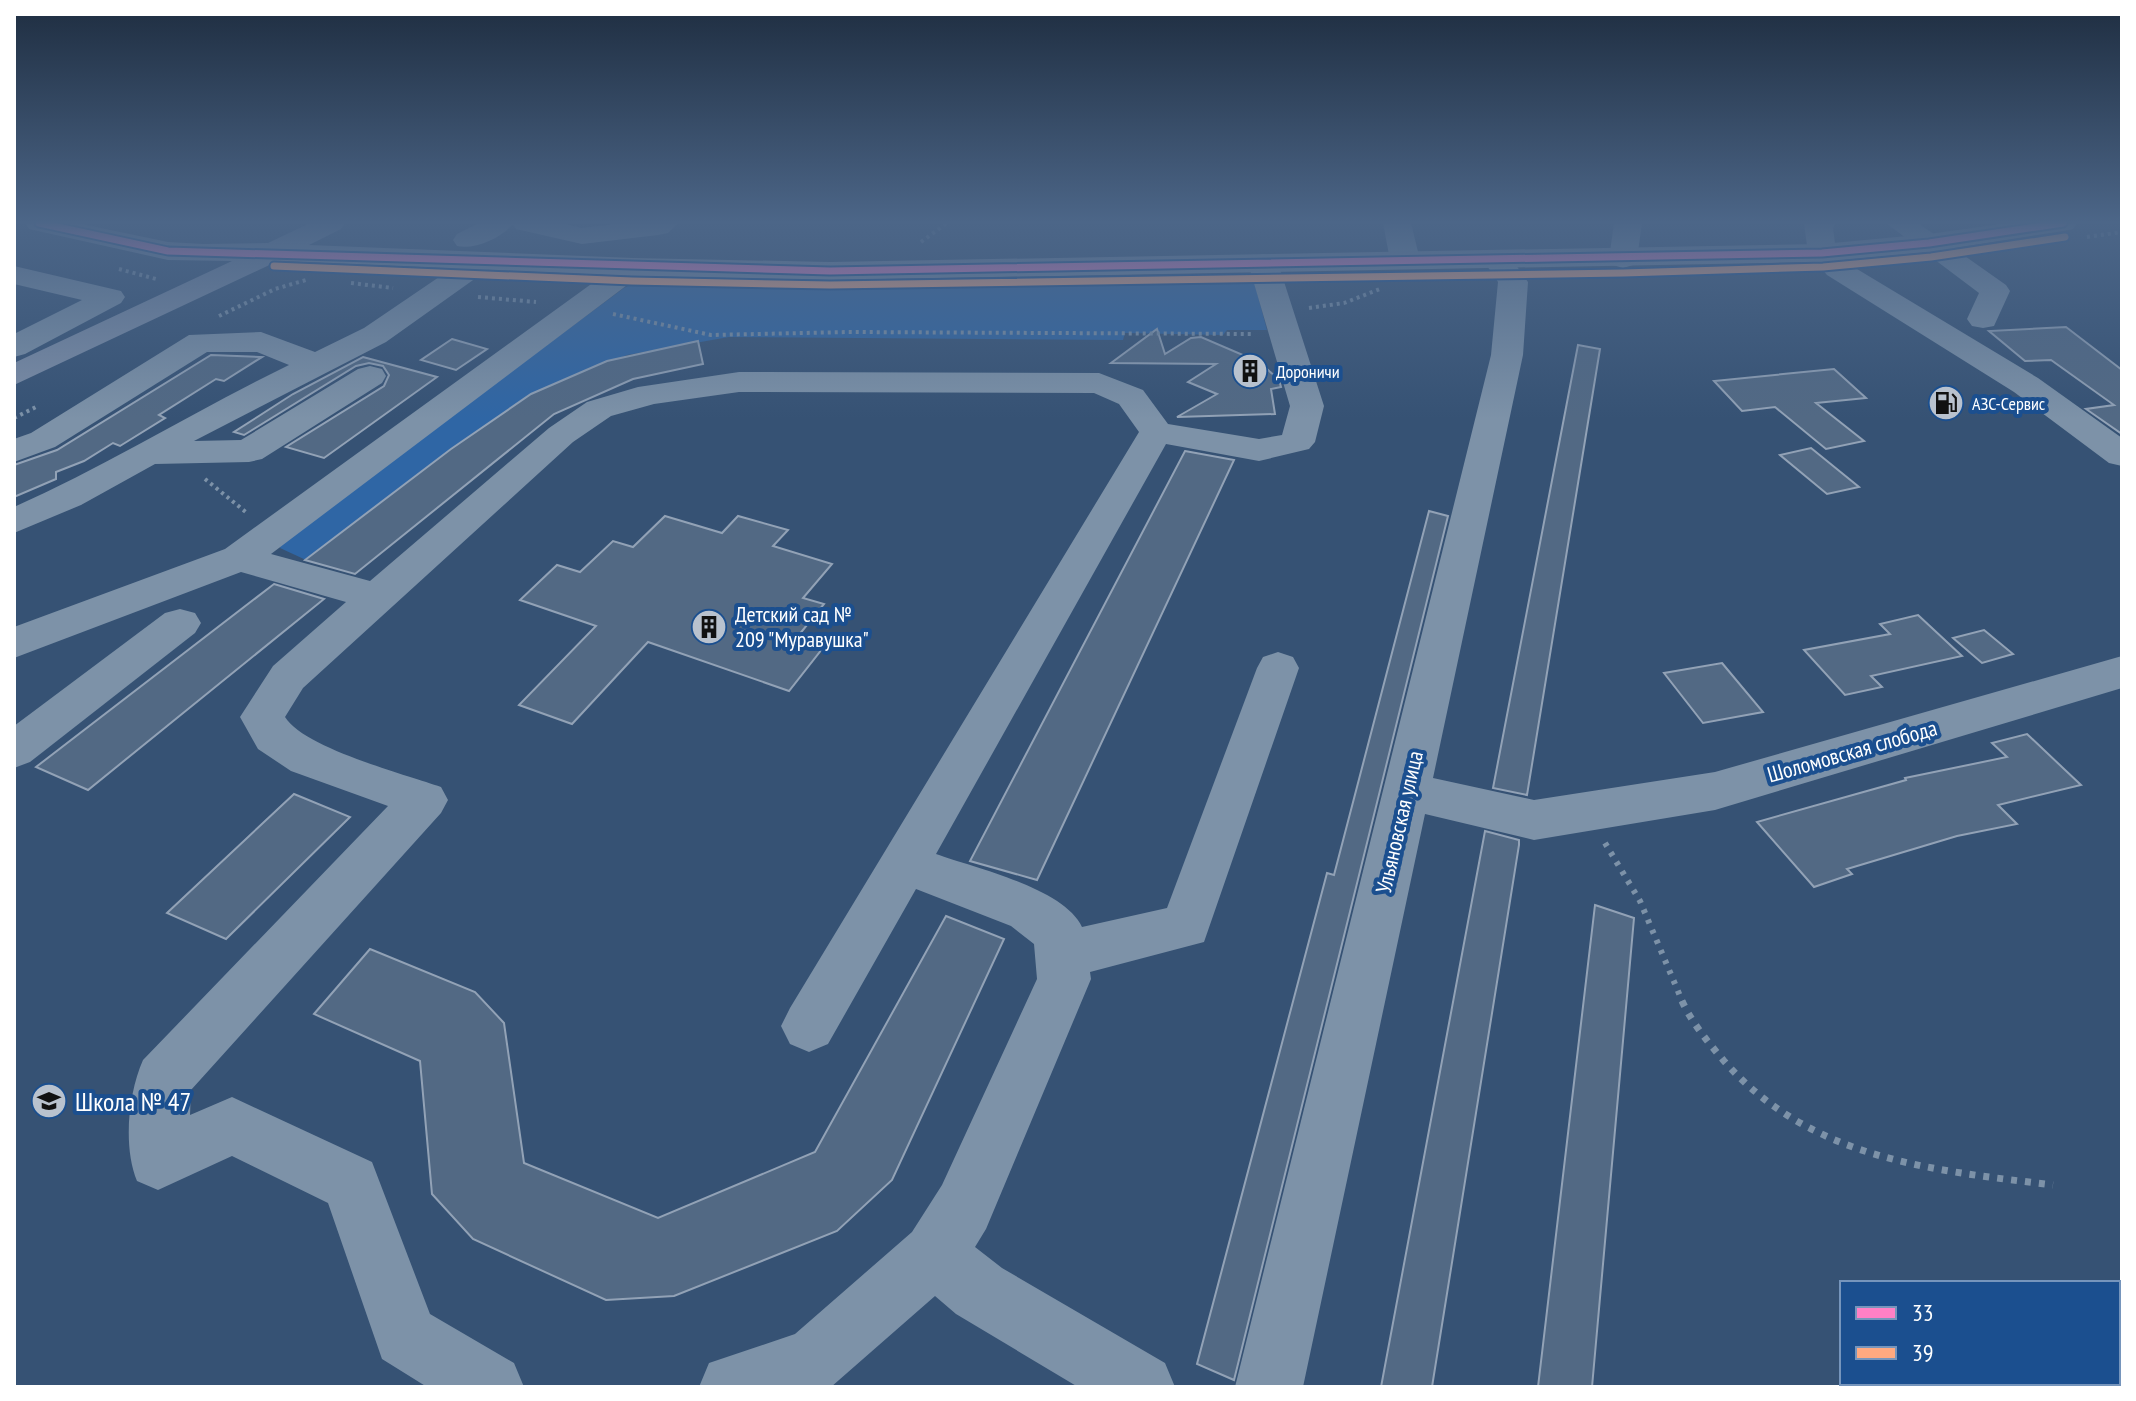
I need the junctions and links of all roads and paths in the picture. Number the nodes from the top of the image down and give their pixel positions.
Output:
1 (55, 288) edge
2 (198, 288) edge
3 (396, 288) edge
4 (439, 288) edge
5 (604, 288) edge
6 (1272, 288) edge
7 (1381, 288) edge
8 (1512, 288) edge
9 (1870, 288) edge
10 (1991, 288) edge
11 (435, 293) junction
12 (248, 294) dead end
13 (259, 296) dead end
14 (581, 306) junction
15 (1983, 319) dead end
16 (1287, 334) junction
17 (16, 345) edge
18 (316, 364) junction
19 (14, 375) edge
20 (370, 376) dead end
21 (1156, 432) junction
22 (14, 451) edge
23 (156, 452) junction
24 (2122, 455) edge
25 (14, 521) edge
26 (273, 533) junction
27 (239, 558) junction
28 (391, 587) junction
29 (180, 623) dead end
30 (14, 643) edge
31 (1278, 668) dead end
32 (2122, 672) edge
33 (14, 750) edge
34 (1407, 791) junction
35 (1577, 813) junction
36 (904, 863) junction
37 (1061, 955) junction
38 (809, 1026) dead end
39 (2053, 1185) dead end
40 (934, 1254) junction
41 (490, 1387) edge
42 (733, 1387) edge
43 (1141, 1387) edge
44 (1269, 1387) edge

1 - 17 street
2 - 19 main road
3 - 11 path
4 - 11 street
5 - 14 street
6 - 16 street
7 - 16 path
8 - 34 street, Ульяновская улица
9 - 24 street
10 - 15 street
11 - 14 path
11 - 18 street
12 - 13 path
14 - 16 path
14 - 26 street
16 - 21 street
18 - 22 street
18 - 23 street
20 - 23 street
21 - 28 street
21 - 36 street
23 - 25 street
23 - 26 path
26 - 27 street
27 - 28 street
27 - 30 street
28 - 41 street
29 - 33 street
31 - 37 street
32 - 35 street, Шоломовская слобода
34 - 35 street, Шоломовская слобода
34 - 44 street, Ульяновская улица
35 - 39 path
36 - 37 street
36 - 38 street
37 - 40 street
40 - 42 street
40 - 43 street

